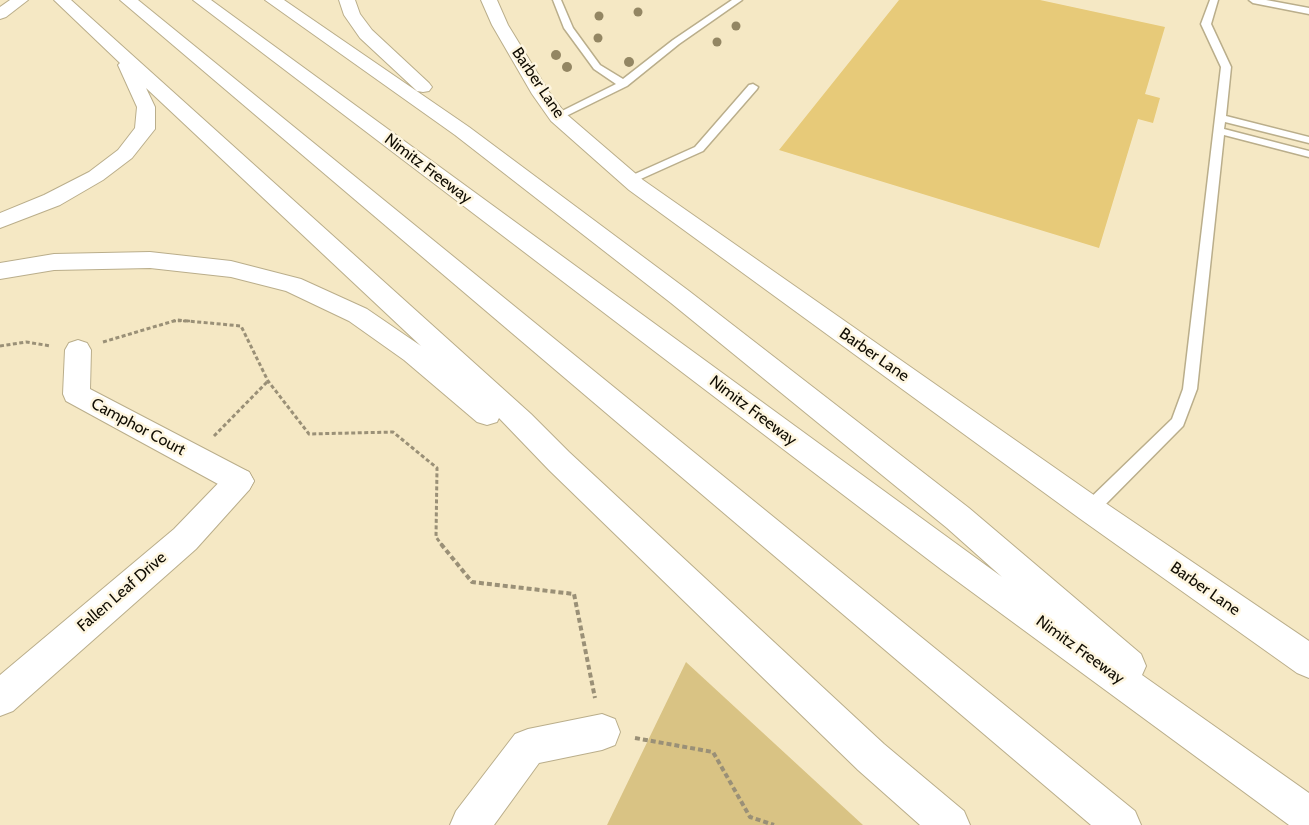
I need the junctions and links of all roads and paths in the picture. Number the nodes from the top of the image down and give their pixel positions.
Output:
1 (20, 0) edge
2 (62, 0) edge
3 (128, 0) edge
4 (202, 0) edge
5 (274, 0) edge
6 (347, 0) edge
7 (489, 0) edge
8 (557, 0) edge
9 (738, 0) edge
10 (1214, 0) edge
11 (1253, 0) edge
12 (1309, 11) edge
13 (0, 14) edge
14 (122, 55) junction
15 (623, 84) junction
16 (753, 87) dead end
17 (558, 117) junction
18 (1220, 118) junction
19 (462, 131) junction
20 (1218, 131) junction
21 (1309, 140) edge
22 (1309, 154) edge
23 (630, 180) junction
24 (0, 221) edge
25 (0, 271) edge
26 (0, 346) edge
27 (78, 350) junction
28 (268, 382) junction
29 (194, 457) junction
30 (559, 461) junction
31 (239, 481) joint
32 (1090, 509) junction
33 (1309, 661) edge
34 (0, 698) edge
35 (602, 732) junction
36 (1257, 777) junction
37 (1309, 816) edge
38 (470, 825) edge
39 (774, 825) edge
40 (950, 825) edge
41 (1121, 825) edge

1 - 13 main road
2 - 14 main road
3 - 41 main road
4 - 36 main road, Nimitz Freeway
5 - 19 main road
6 - 19 main road
7 - 17 main road, Barber Lane
8 - 15 lane
9 - 15 lane
10 - 18 lane
11 - 12 lane
14 - 24 main road
14 - 30 main road
15 - 17 lane
16 - 23 lane
17 - 23 main road, Barber Lane
18 - 20 lane
18 - 21 lane
19 - 36 main road
20 - 22 lane
20 - 32 lane
23 - 32 main road, Barber Lane
25 - 30 main road
26 - 27 path
27 - 28 path
27 - 29 main road, Camphor Court
28 - 29 path
28 - 35 path
29 - 31 main road, Camphor Court
30 - 40 main road
31 - 34 main road, Fallen Leaf Drive
32 - 33 main road, Barber Lane
35 - 38 main road
35 - 39 path
36 - 37 main road, Nimitz Freeway

